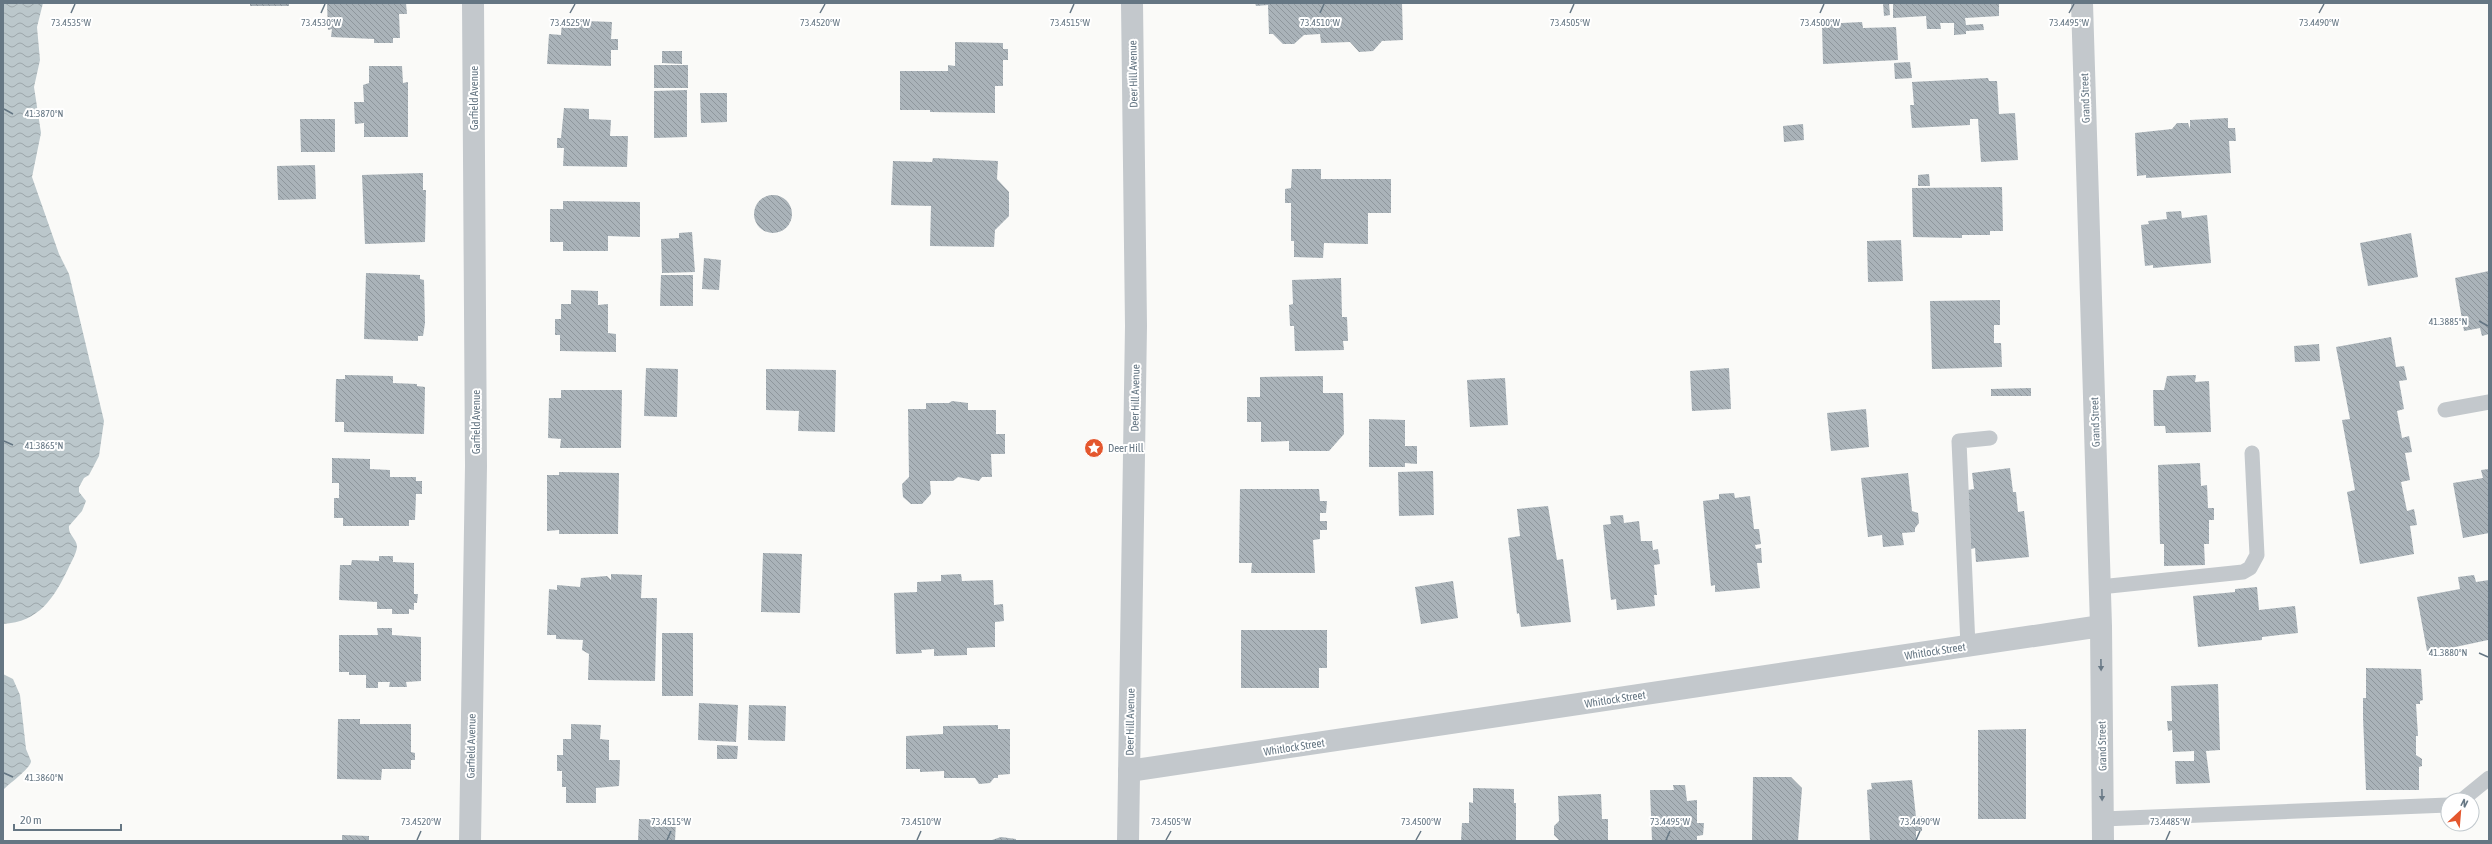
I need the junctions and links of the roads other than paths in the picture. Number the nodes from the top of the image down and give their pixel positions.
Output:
1 (474, 3) edge
2 (1132, 3) edge
3 (2082, 3) edge
4 (2489, 402) edge
5 (2445, 410) dead end
6 (1990, 438) dead end
7 (2252, 453) dead end
8 (2100, 587) junction
9 (2101, 626) junction
10 (1968, 646) junction
11 (1129, 771) junction
12 (2489, 778) edge
13 (2472, 792) edge
14 (2440, 805) edge
15 (2103, 819) junction
16 (470, 841) edge
17 (1128, 841) edge
18 (2103, 841) edge

1 - 16 street, Garfield Avenue
2 - 11 street, Deer Hill Avenue
3 - 8 street, Grand Street
4 - 5 lane
6 - 10 lane
7 - 8 lane
8 - 9 street, Grand Street
9 - 10 street, Whitlock Street
9 -> 15 street, Grand Street
10 - 11 street, Whitlock Street
11 - 17 street, Deer Hill Avenue
12 - 13 lane
14 - 15 lane
15 - 18 street, Grand Street

